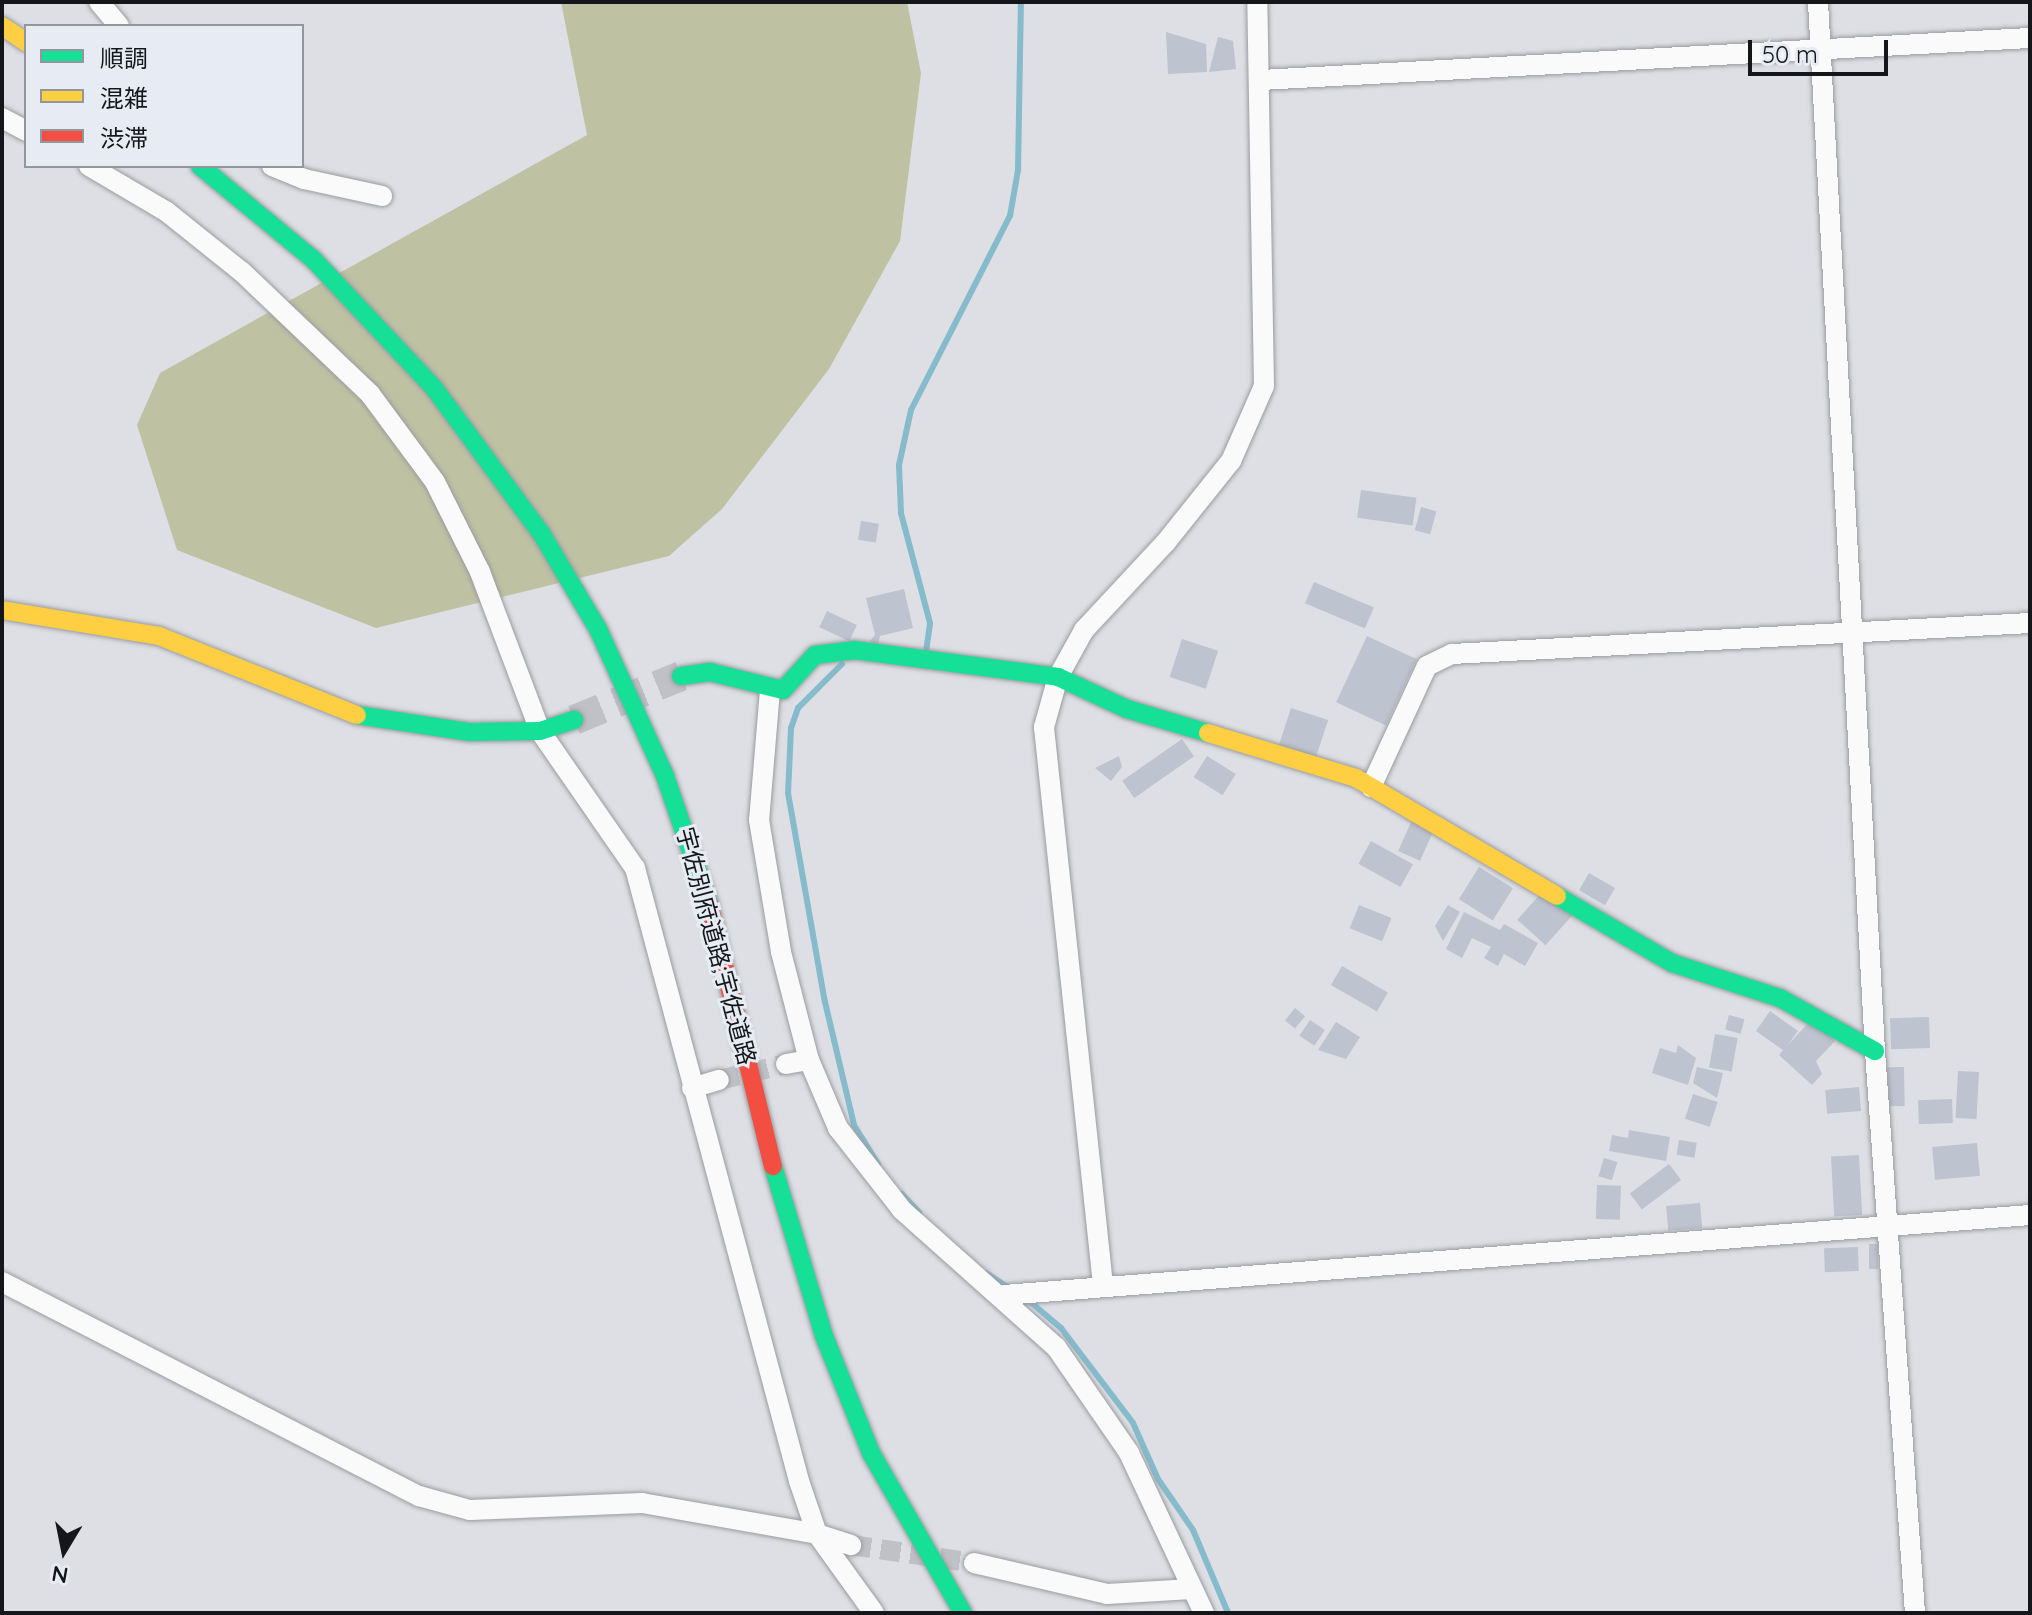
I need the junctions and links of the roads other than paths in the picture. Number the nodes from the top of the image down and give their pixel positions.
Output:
1 (99, 2) edge
2 (1257, 2) edge
3 (1818, 2) edge
4 (117, 24) edge
5 (2, 26) edge
6 (2030, 38) edge
7 (24, 41) edge
8 (1820, 50) junction
9 (1261, 80) junction
10 (2, 118) edge
11 (24, 130) edge
12 (92, 168) edge
13 (179, 168) edge
14 (202, 168) edge
15 (277, 168) edge
16 (382, 196) dead end
17 (313, 259) junction
18 (2, 610) edge
19 (2030, 623) edge
20 (1850, 633) junction
21 (681, 676) tunnel mouth
22 (1058, 677) junction
23 (770, 690) junction
24 (574, 720) tunnel mouth
25 (540, 731) junction
26 (1371, 787) junction
27 (1875, 1051) junction
28 (809, 1060) junction
29 (786, 1064) tunnel mouth
30 (719, 1080) tunnel mouth
31 (692, 1088) junction
32 (2030, 1215) edge
33 (1887, 1225) junction
34 (2, 1282) edge
35 (1103, 1285) junction
36 (1004, 1295) junction
37 (817, 1534) junction
38 (851, 1545) tunnel mouth
39 (974, 1563) tunnel mouth
40 (1192, 1589) junction
41 (874, 1613) edge
42 (963, 1613) edge
43 (1204, 1613) edge
44 (1915, 1613) edge

1 - 4 street
2 - 9 street
3 - 8 street
5 - 7 main road
6 - 8 street
8 - 9 street
8 - 20 street
9 - 22 street
10 - 11 street
12 - 25 street
13 - 17 main road
14 - 17 main road, 宇佐別府道路;宇佐道路
15 - 16 street
17 - 42 main road, 宇佐別府道路;宇佐道路
18 - 25 main road
19 - 20 street
20 - 26 street
20 - 27 street
21 - 23 main road
22 - 23 main road
22 - 26 main road
22 - 35 street
23 - 28 street
24 - 25 main road
25 - 31 street
26 - 27 main road
27 - 33 street
28 - 29 street
28 - 36 street
30 - 31 street
31 - 37 street
32 - 33 street
33 - 35 street
33 - 44 street
34 - 37 street
35 - 36 street
36 - 40 street
37 - 38 street
37 - 41 street
39 - 40 street
40 - 43 street

